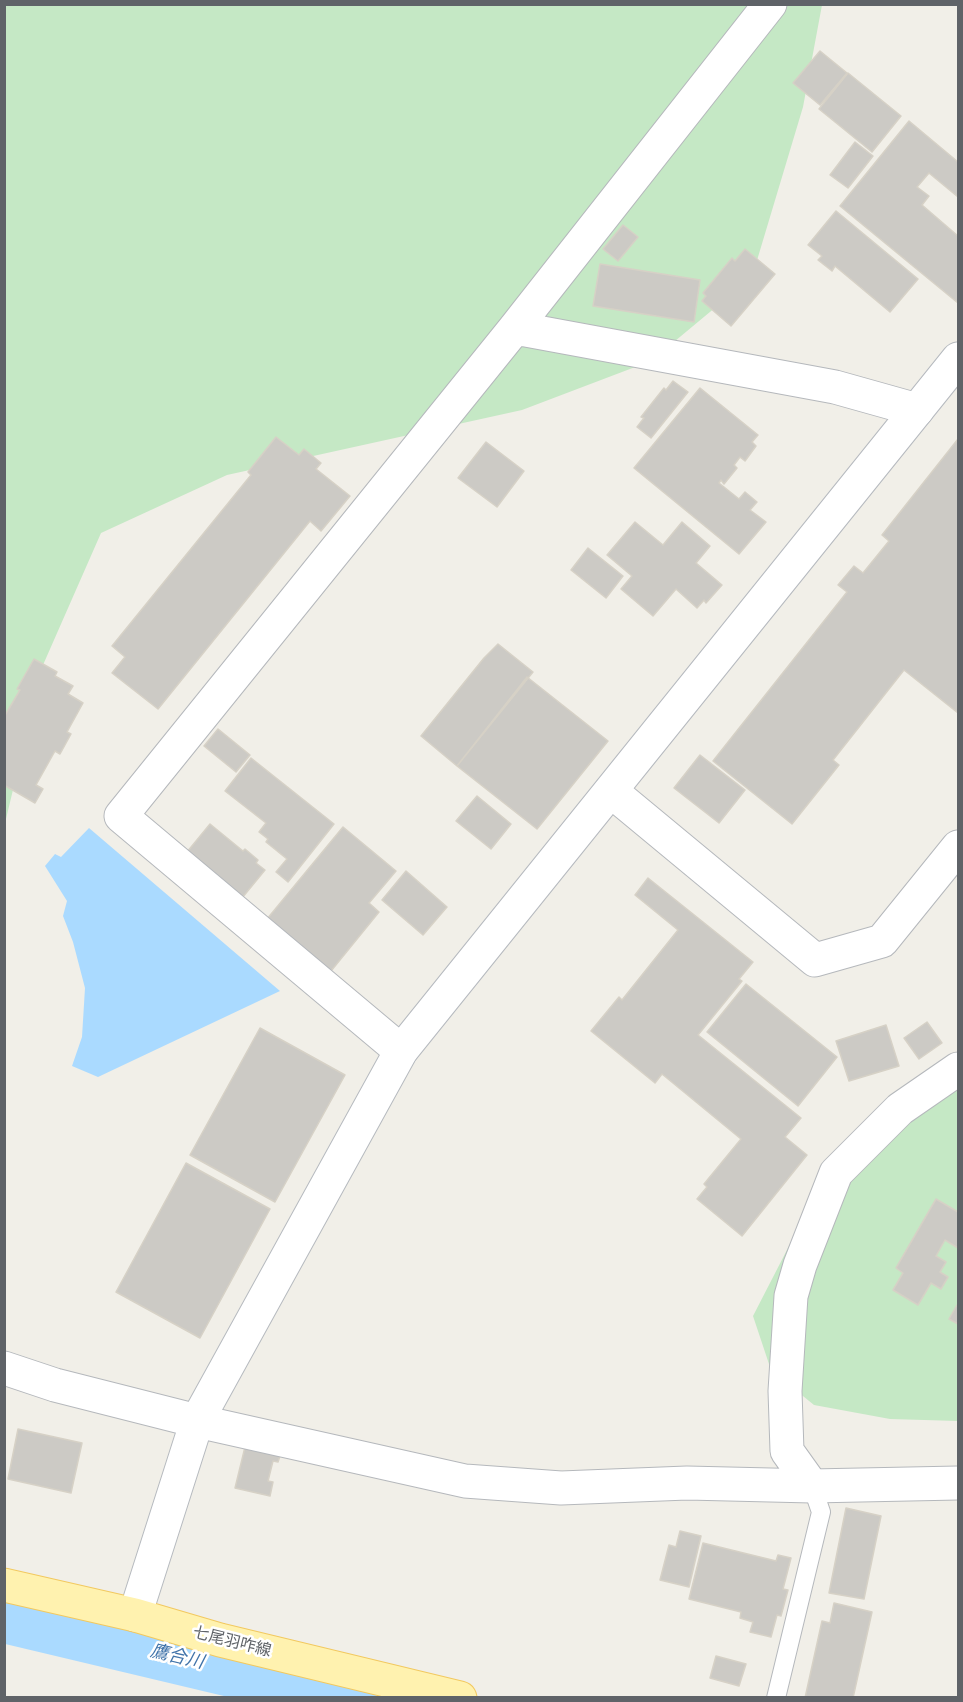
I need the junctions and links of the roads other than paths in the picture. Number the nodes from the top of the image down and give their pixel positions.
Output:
1 (770, 4) edge
2 (515, 328) junction
3 (958, 359) edge
4 (917, 410) junction
5 (610, 791) junction
6 (958, 847) edge
7 (401, 1051) junction
8 (958, 1069) edge
9 (4, 1368) edge
10 (197, 1421) junction
11 (958, 1483) edge
12 (812, 1486) junction
13 (4, 1585) edge
14 (135, 1615) junction
15 (460, 1698) edge
16 (776, 1698) edge

1 - 2 street
2 - 4 street
2 - 7 street
3 - 4 street
4 - 5 street
5 - 6 street
5 - 7 street
7 - 10 street
8 - 12 street
9 - 10 street
10 - 12 street
10 - 14 street
11 - 12 street
12 - 16 lane
13 - 14 main road, 七尾羽咋線
14 - 15 main road, 七尾羽咋線

